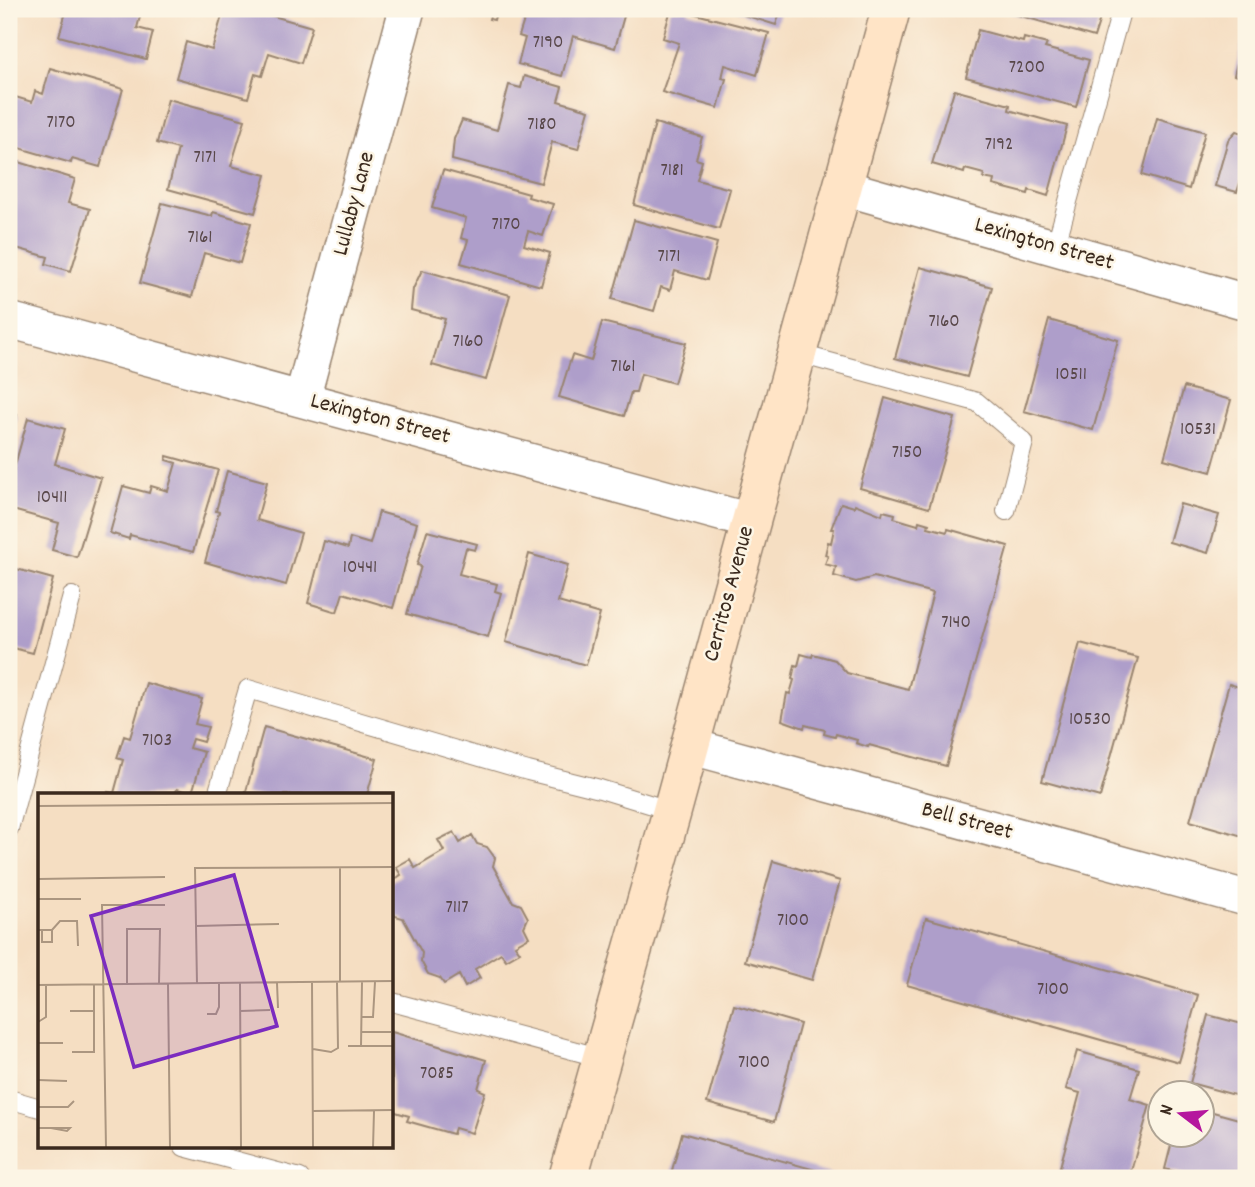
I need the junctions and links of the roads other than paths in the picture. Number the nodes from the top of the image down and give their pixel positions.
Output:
1 (407, 9) edge
2 (891, 9) edge
3 (1120, 15) dead end
4 (842, 187) junction
5 (1055, 248) junction
6 (1246, 302) edge
7 (9, 320) edge
8 (796, 353) junction
9 (302, 399) junction
10 (1006, 511) dead end
11 (750, 521) junction
12 (72, 596) dead end
13 (688, 746) junction
14 (218, 793) edge
15 (672, 811) junction
16 (9, 829) edge
17 (1246, 898) edge
18 (394, 1003) edge
19 (601, 1058) junction
20 (9, 1100) edge
21 (38, 1107) edge
22 (188, 1148) edge
23 (300, 1178) edge
24 (568, 1178) edge

1 - 9 street, Lullaby Lane
2 - 4 main road, Cerritos Avenue
3 - 5 lane
4 - 5 street, Lexington Street
4 - 8 main road, Cerritos Avenue
5 - 6 street, Lexington Street
7 - 9 street, Lexington Street
8 - 10 lane
8 - 11 main road, Cerritos Avenue
9 - 11 street, Lexington Street
11 - 13 main road, Cerritos Avenue
12 - 16 lane
13 - 15 main road, Cerritos Avenue
13 - 17 street, Bell Street
14 - 15 lane
15 - 19 main road, Cerritos Avenue
18 - 19 lane
19 - 24 main road, Cerritos Avenue
20 - 21 lane
22 - 23 lane

